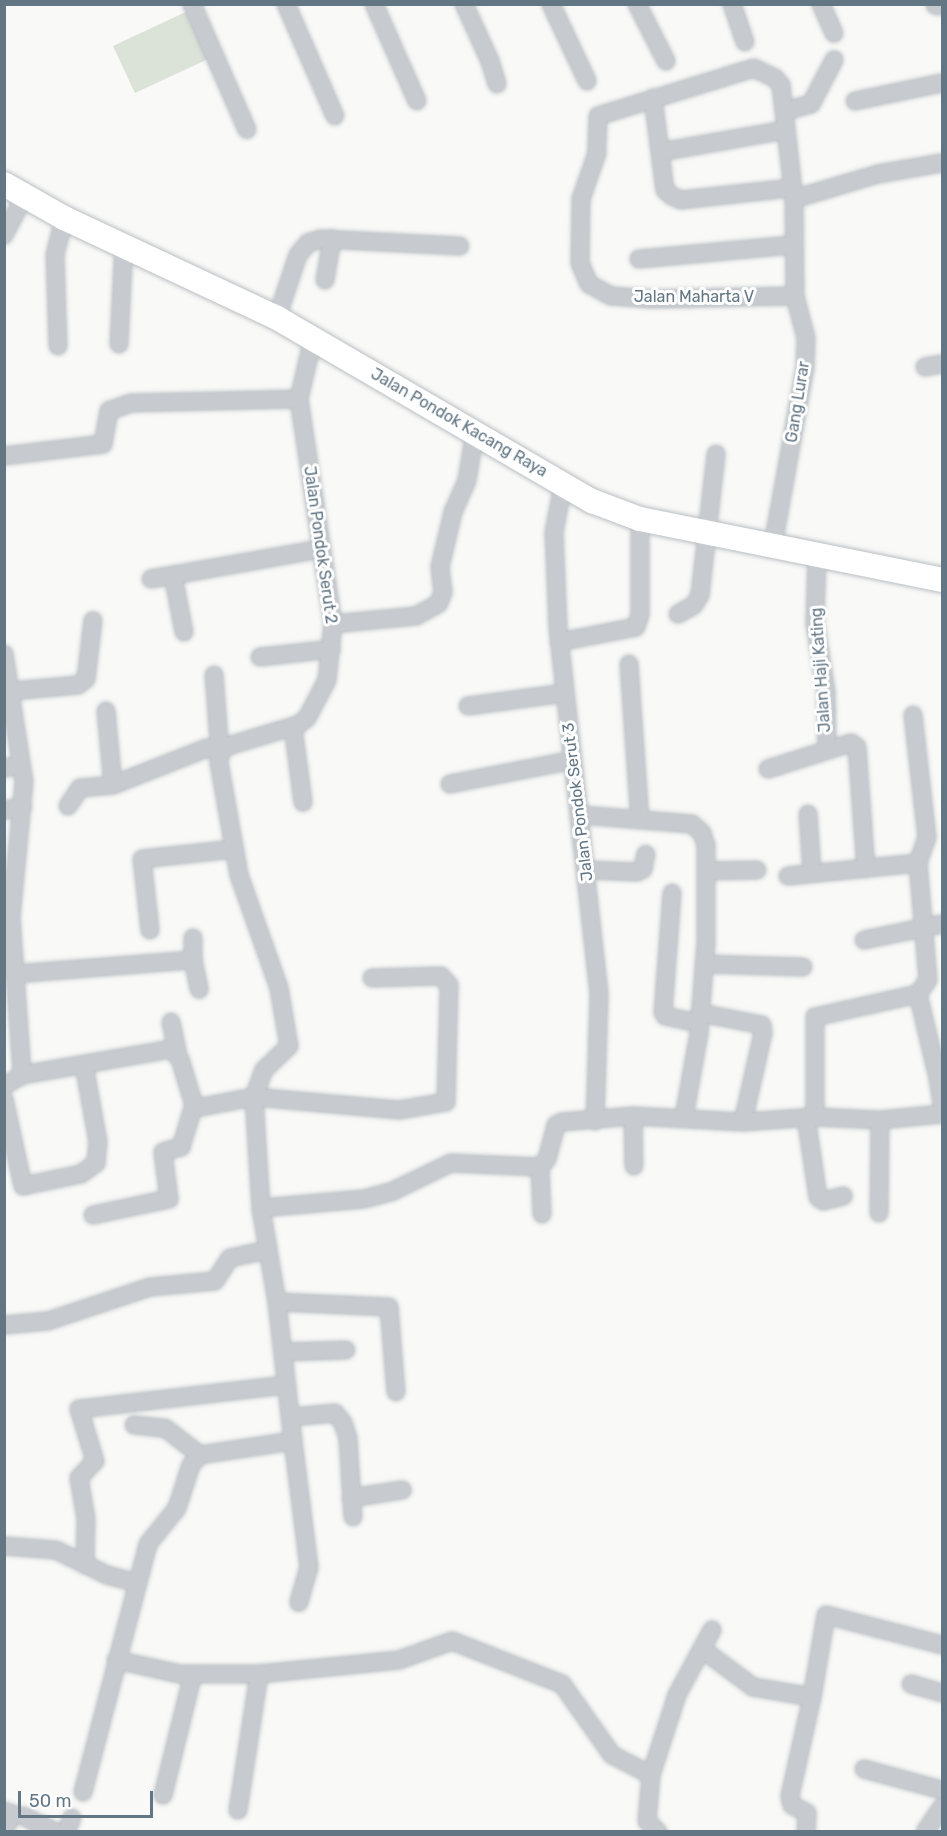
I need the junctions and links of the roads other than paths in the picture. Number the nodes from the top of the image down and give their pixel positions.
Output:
1 (192, 4) edge
2 (286, 4) edge
3 (374, 4) edge
4 (464, 4) edge
5 (551, 4) edge
6 (637, 4) edge
7 (732, 4) edge
8 (821, 4) edge
9 (935, 5) edge
10 (942, 6) edge
11 (834, 33) dead end
12 (745, 42) dead end
13 (834, 60) dead end
14 (666, 61) dead end
15 (587, 81) dead end
16 (942, 83) edge
17 (497, 84) dead end
18 (653, 98) junction
19 (417, 101) dead end
20 (855, 101) dead end
21 (785, 111) junction
22 (335, 116) dead end
23 (598, 116) joint
24 (247, 130) dead end
25 (786, 130) junction
26 (660, 152) junction
27 (942, 163) edge
28 (11, 191) edge
29 (793, 193) junction
30 (64, 218) junction
31 (4, 235) edge
32 (333, 239) junction
33 (124, 243) junction
34 (792, 245) junction
35 (460, 246) dead end
36 (639, 259) dead end
37 (325, 280) dead end
38 (795, 296) junction
39 (278, 318) junction
40 (313, 339) junction
41 (119, 344) dead end
42 (58, 346) dead end
43 (942, 364) edge
44 (925, 367) dead end
45 (299, 399) junction
46 (475, 432) junction
47 (716, 454) dead end
48 (4, 456) edge
49 (563, 485) junction
50 (640, 519) junction
51 (706, 531) junction
52 (773, 545) junction
53 (321, 549) junction
54 (817, 554) junction
55 (173, 575) junction
56 (151, 579) dead end
57 (942, 580) edge
58 (678, 614) dead end
59 (93, 620) dead end
60 (333, 624) junction
61 (184, 632) dead end
62 (560, 642) junction
63 (332, 650) junction
64 (260, 657) dead end
65 (5, 658) edge
66 (629, 663) dead end
67 (214, 675) dead end
68 (13, 691) junction
69 (565, 693) junction
70 (468, 706) dead end
71 (106, 711) dead end
72 (10, 712) edge
73 (913, 715) dead end
74 (293, 727) junction
75 (827, 750) junction
76 (220, 753) junction
77 (573, 760) junction
78 (13, 767) edge
79 (768, 769) dead end
80 (450, 784) dead end
81 (113, 785) junction
82 (303, 802) dead end
83 (68, 806) dead end
84 (23, 807) junction
85 (4, 810) edge
86 (808, 814) dead end
87 (581, 815) junction
88 (640, 820) junction
89 (234, 849) junction
90 (646, 854) dead end
91 (918, 863) junction
92 (866, 868) junction
93 (587, 870) junction
94 (757, 870) dead end
95 (706, 871) junction
96 (812, 873) junction
97 (788, 876) dead end
98 (672, 894) dead end
99 (942, 924) edge
100 (921, 928) junction
101 (150, 930) dead end
102 (193, 938) dead end
103 (864, 940) dead end
104 (193, 960) junction
105 (704, 964) junction
106 (803, 967) dead end
107 (14, 974) junction
108 (372, 978) dead end
109 (199, 988) dead end
110 (918, 994) junction
111 (700, 1018) junction
112 (171, 1022) dead end
113 (11, 1029) edge
114 (177, 1051) junction
115 (84, 1065) junction
116 (22, 1075) junction
117 (940, 1078) edge
118 (4, 1086) edge
119 (254, 1097) junction
120 (4, 1099) edge
121 (942, 1104) edge
122 (194, 1105) junction
123 (942, 1114) edge
124 (633, 1116) junction
125 (684, 1117) junction
126 (811, 1117) junction
127 (880, 1120) junction
128 (595, 1121) junction
129 (743, 1122) junction
130 (634, 1166) dead end
131 (540, 1167) junction
132 (843, 1196) dead end
133 (261, 1208) junction
134 (879, 1213) dead end
135 (542, 1214) dead end
136 (93, 1215) dead end
137 (268, 1250) junction
138 (277, 1302) junction
139 (4, 1325) edge
140 (346, 1350) dead end
141 (283, 1352) junction
142 (287, 1386) junction
143 (396, 1392) dead end
144 (291, 1417) junction
145 (134, 1425) dead end
146 (292, 1441) junction
147 (200, 1455) junction
148 (402, 1490) dead end
149 (351, 1498) junction
150 (353, 1517) dead end
151 (4, 1546) edge
152 (85, 1565) junction
153 (136, 1583) junction
154 (299, 1603) dead end
155 (712, 1630) dead end
156 (941, 1641) edge
157 (702, 1649) junction
158 (116, 1660) junction
159 (193, 1674) junction
160 (259, 1674) junction
161 (911, 1684) dead end
162 (942, 1693) edge
163 (812, 1697) junction
164 (864, 1769) dead end
165 (651, 1775) junction
166 (942, 1790) edge
167 (83, 1792) dead end
168 (163, 1795) dead end
169 (942, 1807) edge
170 (238, 1810) dead end
171 (4, 1811) edge
172 (23, 1816) dead end
173 (650, 1828) edge
174 (4, 1830) edge
175 (56, 1832) edge
176 (806, 1832) edge
177 (925, 1832) edge

1 - 24 street
2 - 22 street
3 - 19 street
4 - 17 street
5 - 15 street
6 - 14 street
7 - 12 street
8 - 11 street
9 - 10 street
13 - 21 street
16 - 20 street
18 - 21 street, Gang Lurar
18 - 23 street, Gang Lurar
18 - 26 street
21 - 25 street, Gang Lurar
23 - 38 street, Jalan Maharta V
25 - 26 street
25 - 29 street, Gang Lurar
26 - 29 street
27 - 29 street
28 - 30 main road, Jalan Pondok Kacang Raya
28 - 31 street
29 - 34 street, Gang Lurar
30 - 33 main road, Jalan Pondok Kacang Raya
30 - 42 street
32 - 35 street
32 - 37 street
32 - 39 street
33 - 39 main road, Jalan Pondok Kacang Raya
33 - 41 street
34 - 36 street
34 - 38 street, Gang Lurar
38 - 52 street, Gang Lurar
39 - 40 main road, Jalan Pondok Kacang Raya
40 - 45 street, Jalan Pondok Serut 2
40 - 46 main road, Jalan Pondok Kacang Raya
43 - 44 street
45 - 48 street
45 - 53 street, Jalan Pondok Serut 2
46 - 49 main road, Jalan Pondok Kacang Raya
46 - 60 street
47 - 51 street
49 - 50 main road, Jalan Pondok Kacang Raya
49 - 62 street, Jalan Pondok Serut 3
50 - 51 main road, Jalan Pondok Kacang Raya
50 - 62 street
51 - 52 main road, Jalan Pondok Kacang Raya
51 - 58 street
52 - 54 main road, Jalan Pondok Kacang Raya
53 - 55 street
53 - 60 street, Jalan Pondok Serut 2
54 - 57 main road, Jalan Pondok Kacang Raya
54 - 75 street, Jalan Haji Kating
55 - 56 street
55 - 61 street
59 - 68 street
60 - 63 street, Jalan Pondok Serut 2
62 - 69 street, Jalan Pondok Serut 3
63 - 64 street
63 - 74 street, Jalan Pondok Serut 2
65 - 68 street
66 - 88 street
67 - 76 street
68 - 72 street
69 - 70 street
69 - 77 street, Jalan Pondok Serut 3
71 - 81 street
72 - 78 street
73 - 91 street
74 - 76 street, Jalan Pondok Serut 2
74 - 82 street
75 - 79 street
75 - 92 street
76 - 81 street
76 - 89 street
77 - 80 street
77 - 87 street, Jalan Pondok Serut 3
78 - 84 street
81 - 83 street
84 - 85 street
84 - 107 street
86 - 96 street
87 - 88 street
87 - 93 street, Jalan Pondok Serut 3
88 - 95 street
89 - 101 street
89 - 119 street
90 - 93 street
91 - 92 street
91 - 100 street
92 - 96 street
93 - 128 street, Jalan Pondok Serut 3
94 - 95 street
95 - 105 street
96 - 97 street
98 - 111 street
99 - 100 street
100 - 103 street
100 - 110 street
102 - 104 street
104 - 107 street
104 - 109 street
105 - 106 street
105 - 111 street
107 - 113 street
108 - 119 street
110 - 117 street
110 - 126 street
111 - 125 street
111 - 129 street
112 - 114 street
113 - 116 street
114 - 115 street
114 - 122 street
115 - 116 street
115 - 120 street
116 - 118 street
117 - 121 street
119 - 122 street
119 - 133 street
122 - 136 street
123 - 127 street
124 - 125 street
124 - 128 street
124 - 130 street
125 - 129 street
126 - 127 street
126 - 129 street
126 - 132 street
127 - 134 street
128 - 131 street
131 - 133 street
131 - 135 street
133 - 137 street
137 - 138 street
137 - 139 street
138 - 141 street
138 - 143 street
140 - 141 street
141 - 142 street
142 - 144 street
142 - 152 street
144 - 146 street
144 - 149 street
145 - 147 street
146 - 147 street
146 - 154 street
147 - 153 street
148 - 149 street
149 - 150 street
151 - 152 street
152 - 153 street
153 - 158 street
155 - 157 street
156 - 163 street
157 - 163 street
157 - 165 street
158 - 159 street
158 - 167 street
159 - 160 street
159 - 168 street
160 - 165 street
160 - 170 street
161 - 162 street
163 - 176 street
164 - 166 street
165 - 173 street
169 - 177 street
171 - 174 street
172 - 175 street

